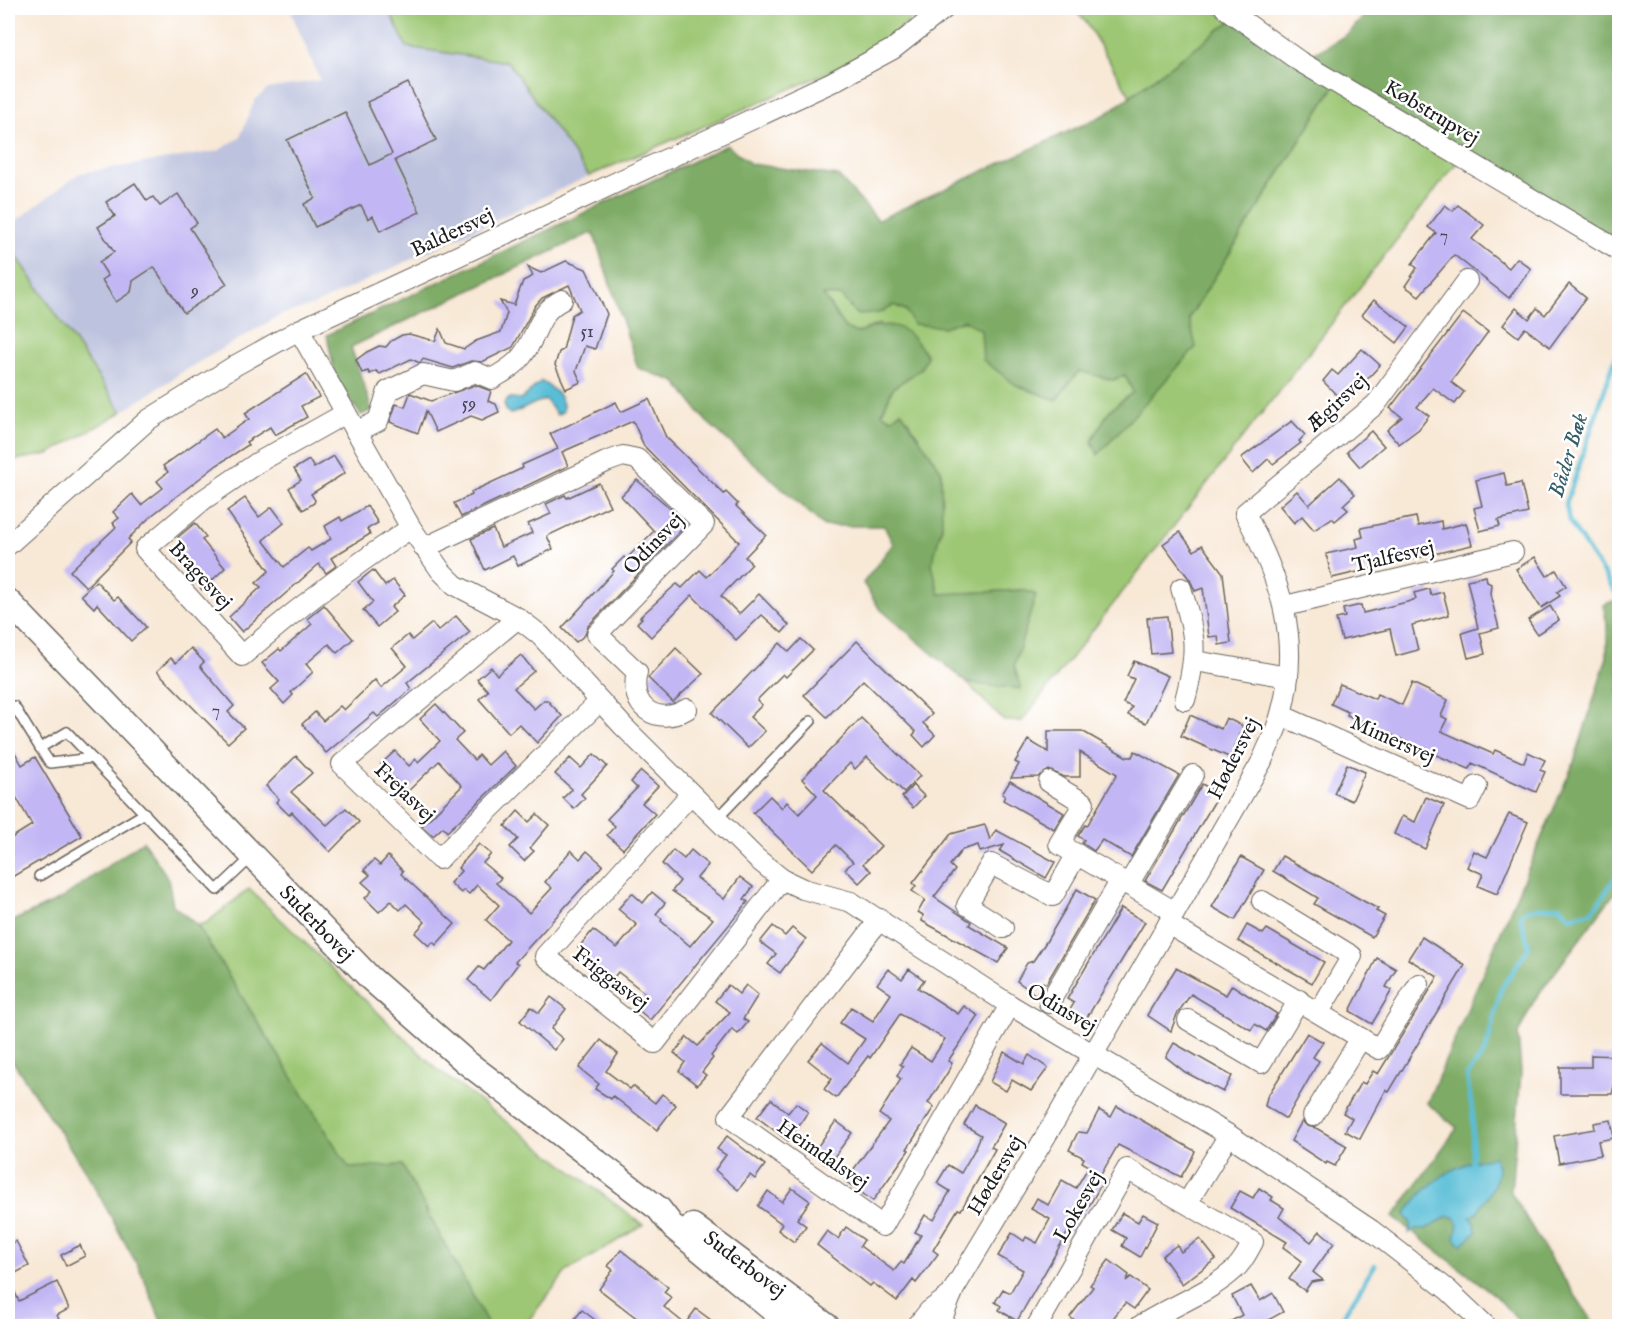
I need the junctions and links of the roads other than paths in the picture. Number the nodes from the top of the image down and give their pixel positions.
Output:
1 (945, 8) edge
2 (1225, 8) edge
3 (1620, 250) edge
4 (1467, 281) dead end
5 (562, 300) dead end
6 (299, 330) junction
7 (346, 413) junction
8 (356, 432) junction
9 (1245, 513) joint
10 (411, 528) junction
11 (8, 545) edge
12 (424, 548) junction
13 (1513, 552) dead end
14 (1181, 588) dead end
15 (8, 601) edge
16 (1285, 606) junction
17 (518, 618) junction
18 (1195, 661) junction
19 (1288, 677) junction
20 (1185, 700) dead end
21 (599, 702) junction
22 (14, 706) dead end
23 (643, 706) junction
24 (687, 709) dead end
25 (1281, 715) junction
26 (811, 721) dead end
27 (623, 726) junction
28 (40, 748) junction
29 (92, 758) junction
30 (1193, 775) dead end
31 (1049, 782) dead end
32 (1477, 786) dead end
33 (690, 795) junction
34 (145, 813) junction
35 (716, 820) junction
36 (1077, 854) junction
37 (253, 856) junction
38 (39, 876) dead end
39 (782, 879) junction
40 (1125, 882) junction
41 (1262, 901) dead end
42 (1171, 918) junction
43 (880, 919) junction
44 (1003, 928) dead end
45 (1419, 984) dead end
46 (1299, 1000) junction
47 (1049, 1002) dead end
48 (1010, 1005) junction
49 (1319, 1012) junction
50 (1188, 1020) dead end
51 (1361, 1038) junction
52 (1093, 1054) junction
53 (1313, 1116) dead end
54 (1229, 1135) junction
55 (1187, 1203) junction
56 (659, 1209) junction
57 (952, 1294) junction
58 (1482, 1325) edge
59 (792, 1326) edge
60 (827, 1326) edge
61 (917, 1326) edge
62 (939, 1326) edge
63 (1037, 1326) edge
64 (1140, 1326) edge

1 - 6 street, Baldersvej
2 - 3 street, Købstrupvej
4 - 9 street, Ægirsvej
5 - 8 street
6 - 7 street, Odinsvej
6 - 11 street, Baldersvej
7 - 8 street, Odinsvej
7 - 10 street, Bragesvej
8 - 10 street, Odinsvej
9 - 16 street, Hødersvej
10 - 12 street, Odinsvej
12 - 17 street, Odinsvej
12 - 23 street, Odinsvej
13 - 16 street, Tjalfesvej
14 - 18 street
15 - 37 street, Suderbovej
16 - 19 street, Hødersvej
17 - 21 street, Odinsvej
17 - 21 street, Frejasvej
18 - 19 street
18 - 20 street
19 - 25 street, Hødersvej
21 - 27 street, Odinsvej
22 - 28 lane
23 - 24 street
23 - 27 street
25 - 32 street, Mimersvej
25 - 42 street, Hødersvej
26 - 35 lane
27 - 33 street, Odinsvej
28 - 29 lane
28 - 29 lane
29 - 34 lane
30 - 40 street, Hødersvej
31 - 36 street
33 - 35 street, Odinsvej
33 - 39 street, Friggasvej
34 - 37 lane
34 - 38 lane
35 - 39 street, Odinsvej
36 - 40 street
36 - 44 street
37 - 56 street, Suderbovej
39 - 43 street, Odinsvej
40 - 42 street
40 - 47 street, Hødersvej
41 - 49 street
42 - 46 street
42 - 52 street, Hødersvej
43 - 48 street, Odinsvej
43 - 48 street, Heimdalsvej
45 - 51 street
46 - 49 street
46 - 50 street
48 - 52 street, Odinsvej
49 - 51 street
51 - 53 street
52 - 54 street, Odinsvej
52 - 57 street, Hødersvej
54 - 55 street
54 - 58 street, Odinsvej
55 - 63 street, Lokesvej
55 - 64 street, Lokesvej
56 - 59 street, Suderbovej
56 - 60 street, Suderbovej
57 - 61 street, Hødersvej
57 - 62 street, Hødersvej

